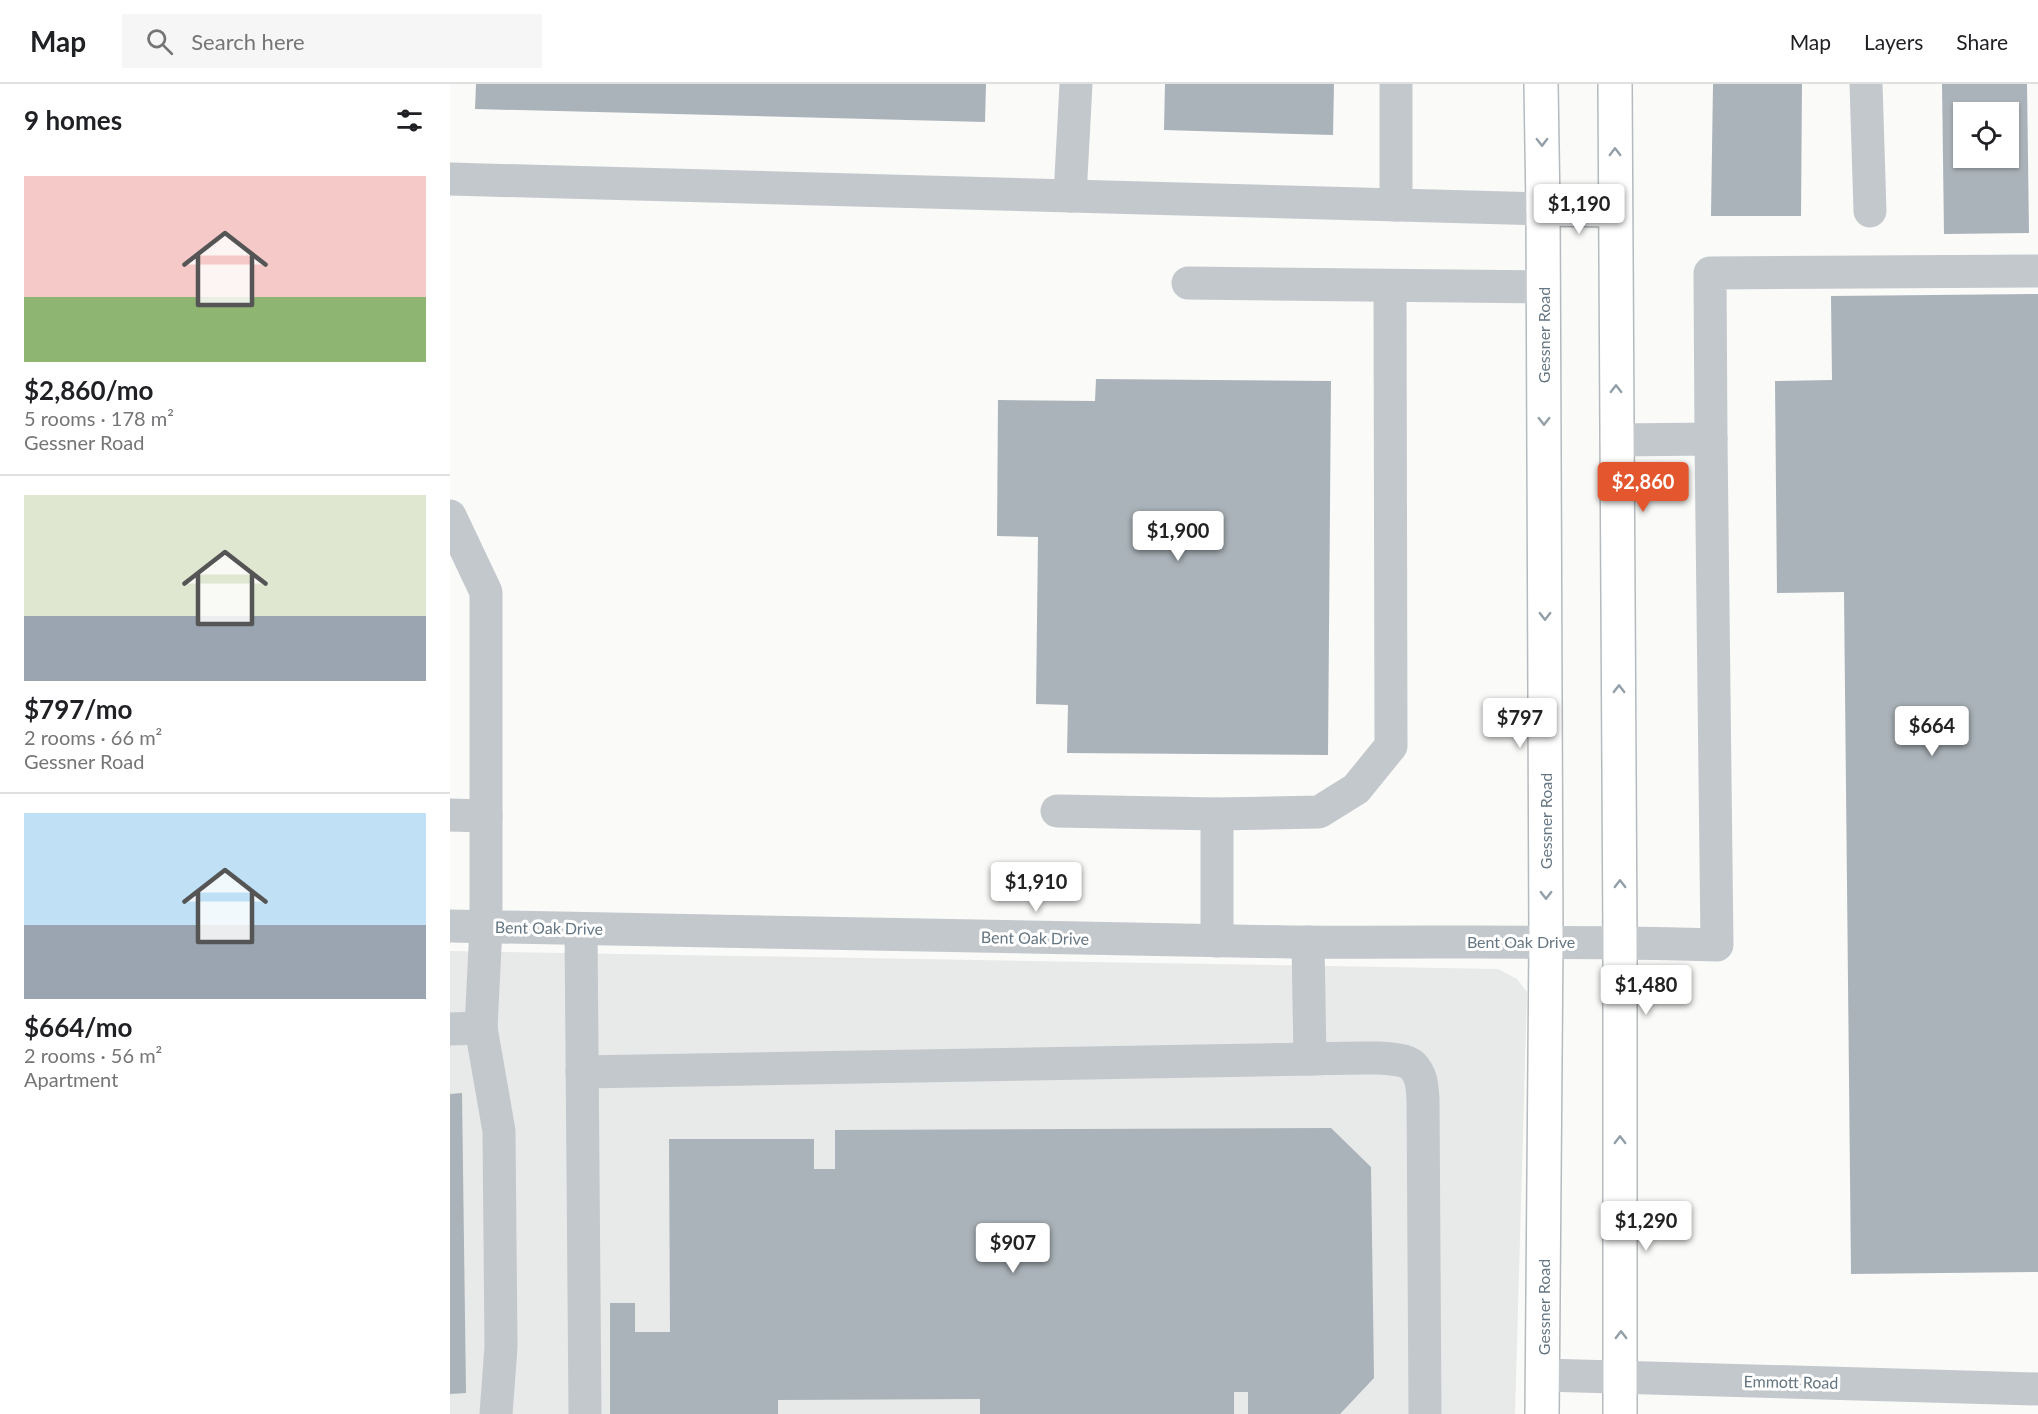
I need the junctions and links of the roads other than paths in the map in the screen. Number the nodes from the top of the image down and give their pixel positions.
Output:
1 (1076, 84) edge
2 (1396, 84) edge
3 (1541, 84) edge
4 (1615, 84) edge
5 (1866, 84) edge
6 (450, 179) edge
7 (1070, 196) junction
8 (1396, 205) junction
9 (1543, 209) junction
10 (1615, 210) junction
11 (1870, 211) dead end
12 (2038, 271) edge
13 (1188, 284) dead end
14 (1390, 286) junction
15 (1544, 287) junction
16 (1711, 439) junction
17 (1617, 440) junction
18 (450, 516) edge
19 (1057, 811) dead end
20 (1217, 814) junction
21 (450, 815) edge
22 (486, 816) junction
23 (450, 926) edge
24 (486, 927) junction
25 (581, 929) junction
26 (1217, 941) junction
27 (1546, 941) junction
28 (1308, 942) junction
29 (1620, 942) junction
30 (465, 1028) edge
31 (1310, 1059) junction
32 (582, 1072) junction
33 (1544, 1375) junction
34 (1621, 1378) junction
35 (2038, 1389) edge
36 (496, 1414) edge
37 (585, 1414) edge
38 (1425, 1414) edge
39 (1542, 1414) edge
40 (1620, 1414) edge

1 - 7 street
2 - 8 street
3 -> 9 main road, Gessner Road
10 -> 4 main road
5 - 11 street
6 - 7 street
7 - 8 street
8 - 9 street
9 - 10 main road
9 - 15 main road, Gessner Road
17 -> 10 main road
12 - 16 street
13 - 14 street
14 - 15 street
14 - 20 street
15 -> 27 main road, Gessner Road
16 - 17 street
16 - 29 street, Bent Oak Drive
29 -> 17 main road
18 - 22 street
19 - 20 street
20 - 26 street
21 - 22 street
22 - 24 street
23 - 24 street, Bent Oak Drive
24 - 25 street, Bent Oak Drive
24 - 30 street
25 - 26 street, Bent Oak Drive
25 - 32 street
26 - 28 street, Bent Oak Drive
27 - 28 street, Bent Oak Drive
27 - 29 street, Bent Oak Drive
27 - 33 main road, Gessner Road
28 - 31 street
34 -> 29 main road
30 - 36 street
31 - 32 street
31 - 38 street
32 - 37 street
33 - 34 street, Emmott Road
33 - 39 main road, Gessner Road
34 - 35 street, Emmott Road
34 - 40 main road

